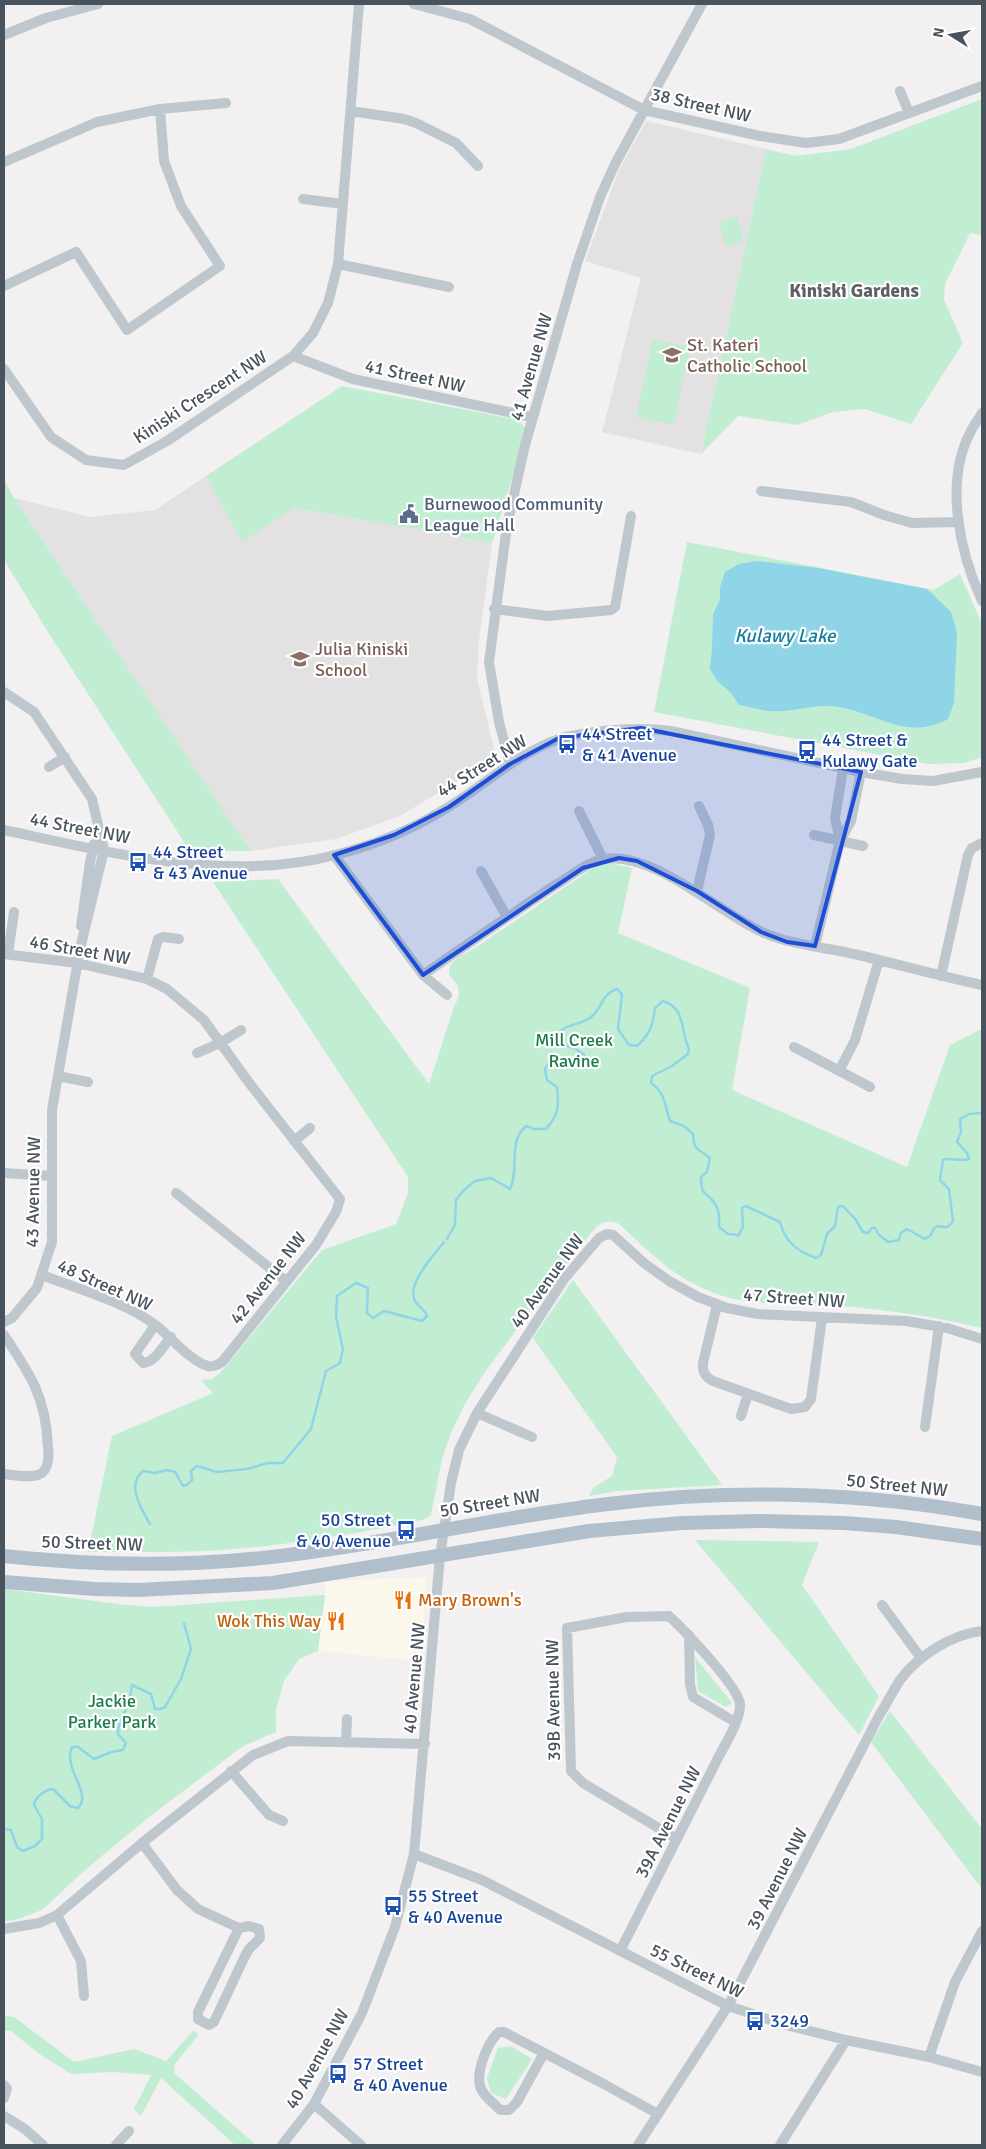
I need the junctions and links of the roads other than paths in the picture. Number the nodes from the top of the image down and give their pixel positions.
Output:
1 (98, 4) edge
2 (359, 4) edge
3 (414, 4) edge
4 (701, 4) edge
5 (4, 35) edge
6 (982, 86) edge
7 (900, 91) dead end
8 (226, 103) dead end
9 (160, 109) junction
10 (351, 110) junction
11 (644, 110) junction
12 (908, 113) junction
13 (4, 162) edge
14 (478, 166) dead end
15 (302, 199) dead end
16 (344, 204) junction
17 (338, 264) junction
18 (4, 286) edge
19 (449, 287) dead end
20 (293, 356) junction
21 (4, 369) edge
22 (982, 413) edge
23 (532, 417) junction
24 (761, 491) dead end
25 (631, 516) dead end
26 (957, 522) junction
27 (982, 601) edge
28 (494, 609) junction
29 (4, 692) edge
30 (65, 756) junction
31 (510, 764) junction
32 (49, 768) dead end
33 (843, 769) junction
34 (860, 772) junction
35 (982, 772) edge
36 (699, 806) dead end
37 (579, 811) dead end
38 (4, 830) edge
39 (98, 834) junction
40 (814, 835) dead end
41 (840, 841) junction
42 (982, 843) edge
43 (863, 846) dead end
44 (92, 848) junction
45 (104, 850) junction
46 (334, 855) junction
47 (603, 859) junction
48 (481, 870) dead end
49 (697, 891) junction
50 (14, 912) dead end
51 (507, 917) junction
52 (179, 939) dead end
53 (816, 946) junction
54 (80, 949) junction
55 (6, 954) edge
56 (879, 960) junction
57 (77, 963) junction
58 (423, 975) junction
59 (941, 976) junction
60 (147, 979) junction
61 (982, 986) edge
62 (447, 995) dead end
63 (241, 1030) dead end
64 (220, 1043) junction
65 (794, 1048) dead end
66 (197, 1053) dead end
67 (839, 1071) junction
68 (58, 1076) junction
69 (88, 1082) dead end
70 (870, 1087) dead end
71 (310, 1128) dead end
72 (294, 1140) junction
73 (4, 1173) edge
74 (52, 1176) junction
75 (176, 1194) dead end
76 (340, 1199) joint
77 (610, 1234) joint
78 (42, 1275) junction
79 (286, 1282) junction
80 (717, 1305) junction
81 (822, 1318) junction
82 (4, 1322) edge
83 (155, 1325) junction
84 (939, 1326) junction
85 (4, 1335) edge
86 (171, 1337) junction
87 (982, 1338) edge
88 (210, 1367) joint
89 (748, 1394) junction
90 (477, 1413) junction
91 (741, 1416) dead end
92 (925, 1427) dead end
93 (532, 1437) dead end
94 (4, 1474) edge
95 (982, 1514) edge
96 (444, 1529) junction
97 (982, 1539) edge
98 (4, 1556) edge
99 (440, 1556) junction
100 (4, 1582) edge
101 (882, 1605) dead end
102 (982, 1631) edge
103 (690, 1635) junction
104 (921, 1658) junction
105 (347, 1718) dead end
106 (735, 1722) junction
107 (346, 1742) junction
108 (425, 1744) junction
109 (232, 1771) junction
110 (283, 1821) dead end
111 (677, 1839) junction
112 (142, 1843) junction
113 (414, 1854) junction
114 (56, 1915) junction
115 (239, 1928) junction
116 (4, 1929) edge
117 (982, 1931) edge
118 (620, 1951) junction
119 (84, 1996) dead end
120 (728, 2006) junction
121 (846, 2040) junction
122 (544, 2053) junction
123 (929, 2057) junction
124 (982, 2072) edge
125 (4, 2085) edge
126 (4, 2098) edge
127 (314, 2104) junction
128 (658, 2114) junction
129 (4, 2116) edge
130 (129, 2131) dead end
131 (43, 2145) edge
132 (116, 2145) edge
133 (282, 2145) edge
134 (361, 2145) edge
135 (638, 2145) edge
136 (780, 2145) edge

1 - 5 street
2 - 10 street, Kiniski Crescent NW
3 - 11 street, 38 Street NW
4 - 11 street, 41 Avenue NW
6 - 12 street, 38 Street NW
7 - 12 street
8 - 9 street
9 - 13 street
9 - 18 street
10 - 14 street
10 - 16 street, Kiniski Crescent NW
11 - 12 street, 38 Street NW
11 - 23 street, 41 Avenue NW
15 - 16 street
16 - 17 street, Kiniski Crescent NW
17 - 19 street
17 - 20 street, Kiniski Crescent NW
20 - 21 street, Kiniski Crescent NW
20 - 23 street, 41 Street NW
22 - 26 street
23 - 28 street, 41 Avenue NW
24 - 26 street
25 - 28 street
26 - 27 street
28 - 31 street, 41 Avenue NW
29 - 30 street
30 - 32 street
30 - 39 street
31 - 33 street, 44 Street NW
31 - 46 street, 44 Street NW
33 - 34 street, 44 Street NW
33 - 41 street
34 - 35 street, 44 Street NW
34 - 41 street
36 - 49 street
37 - 47 street
38 - 44 street, 44 Street NW
39 - 44 street, 43 Avenue NW
39 - 45 street
40 - 41 street
41 - 43 street
41 - 53 street
42 - 59 street
44 - 45 street, 44 Street NW
44 - 54 street, 43 Avenue NW
45 - 46 street, 44 Street NW
45 - 54 street, 43 Avenue NW
46 - 58 street
47 - 49 street
47 - 51 street
48 - 51 street
49 - 53 street
50 - 55 street, 46 Street NW
51 - 58 street
52 - 60 street, 46 Street NW
53 - 56 street
54 - 57 street, 43 Avenue NW
55 - 57 street, 46 Street NW
56 - 59 street
56 - 67 street
57 - 60 street, 46 Street NW
57 - 68 street, 43 Avenue NW
58 - 62 street
59 - 61 street
60 - 64 street, 46 Street NW
63 - 64 street
64 - 66 street
64 - 72 street, 46 Street NW
65 - 67 street
67 - 70 street
68 - 69 street
68 - 74 street, 43 Avenue NW
71 - 72 street
72 - 76 street, 46 Street NW
73 - 74 street
74 - 78 street, 43 Avenue NW
75 - 79 street
76 - 79 street, 42 Avenue NW
77 - 80 street, 47 Street NW
77 - 90 street, 40 Avenue NW
78 - 82 street, 43 Avenue NW
78 - 83 street, 48 Street NW
79 - 88 street, 42 Avenue NW
80 - 81 street, 47 Street NW
80 - 89 street
81 - 84 street, 47 Street NW
81 - 89 street
83 - 86 street, 48 Street NW
83 - 86 street, 48 Street NW
84 - 87 street, 47 Street NW
84 - 92 street
85 - 94 street
86 - 88 street, 48 Street NW
89 - 91 street
90 - 93 street
90 - 96 street, 40 Avenue NW
95 - 96 main road, 50 Street NW
96 - 98 main road, 50 Street NW
96 - 99 street, 40 Avenue NW
97 - 99 main road
99 - 100 main road
99 - 108 street, 40 Avenue NW
101 - 104 street
102 - 104 street, 39 Avenue NW
103 - 106 street, 39A Avenue NW
103 - 106 street
103 - 111 street, 39B Avenue NW
104 - 120 street, 39 Avenue NW
105 - 107 street
106 - 111 street, 39A Avenue NW
107 - 108 street
107 - 109 street
108 - 113 street, 40 Avenue NW
109 - 110 street
109 - 112 street
111 - 118 street, 39A Avenue NW
112 - 114 street
112 - 115 street
113 - 118 street, 55 Street NW
113 - 127 street, 40 Avenue NW
114 - 116 street
114 - 119 street
115 - 115 street
117 - 123 street
118 - 120 street, 55 Street NW
120 - 121 street, 55 Street NW
120 - 128 street, 39 Avenue NW
121 - 123 street, 55 Street NW
121 - 136 street
122 - 122 street
122 - 128 street
123 - 124 street, 55 Street NW
125 - 126 street
127 - 133 street, 40 Avenue NW
127 - 134 street
128 - 135 street, 39 Avenue NW
129 - 131 street
130 - 132 street

